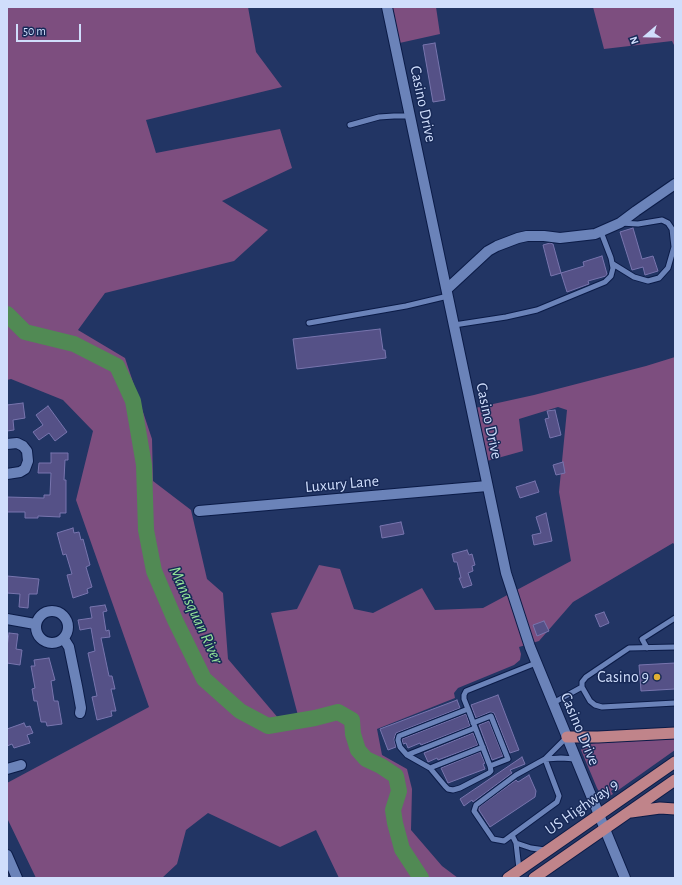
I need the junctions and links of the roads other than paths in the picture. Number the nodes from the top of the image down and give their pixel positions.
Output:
1 (387, 7) edge
2 (410, 116) junction
3 (350, 125) dead end
4 (675, 184) edge
5 (620, 223) junction
6 (601, 232) junction
7 (612, 264) junction
8 (448, 292) junction
9 (309, 323) dead end
10 (454, 325) junction
11 (7, 444) edge
12 (7, 474) edge
13 (488, 486) junction
14 (199, 511) dead end
15 (675, 618) edge
16 (7, 619) edge
17 (35, 624) junction
18 (64, 639) junction
19 (675, 647) edge
20 (647, 648) junction
21 (536, 663) junction
22 (582, 687) junction
23 (553, 703) junction
24 (675, 703) edge
25 (468, 709) junction
26 (80, 713) dead end
27 (474, 725) junction
28 (675, 733) edge
29 (567, 737) junction
30 (483, 747) junction
31 (407, 755) junction
32 (545, 759) junction
33 (576, 759) junction
34 (675, 762) edge
35 (21, 764) dead end
36 (490, 766) junction
37 (430, 768) junction
38 (7, 769) edge
39 (675, 780) edge
40 (675, 809) edge
41 (629, 812) junction
42 (599, 815) junction
43 (605, 829) junction
44 (512, 835) junction
45 (516, 843) junction
46 (548, 850) junction
47 (7, 855) edge
48 (519, 870) junction
49 (17, 878) edge
50 (508, 878) edge
51 (534, 878) edge
52 (625, 878) edge

1 - 2 street, Casino Drive
2 - 3 lane
2 - 8 street, Casino Drive
4 - 5 street
5 - 6 street
5 - 7 lane
6 - 7 lane
6 - 8 street
7 - 10 lane
8 - 9 lane
8 - 10 street, Casino Drive
10 - 13 street, Casino Drive
11 - 12 street
13 - 14 street, Luxury Lane
13 - 21 street, Casino Drive
15 - 20 lane
16 - 17 street
17 - 18 street
17 - 18 street
18 - 26 street
19 - 20 lane
20 - 22 lane
21 - 23 street, Casino Drive
21 - 25 lane
22 - 23 lane
22 - 24 lane
23 - 29 street, Casino Drive
25 - 27 lane
25 - 31 lane
27 - 30 lane
27 - 31 lane
27 - 36 lane
28 - 29 highway
29 - 32 lane
29 - 33 street, Casino Drive
30 - 36 lane
30 - 37 lane
31 - 37 lane
32 - 33 lane
32 - 44 lane
32 - 44 lane
33 - 42 street, Casino Drive
34 - 42 highway, US Highway 9
35 - 38 street
36 - 37 lane
39 - 41 highway, US Highway 9
40 - 41 highway
41 - 43 highway, US Highway 9
42 - 43 street, Casino Drive
42 - 46 highway, US Highway 9
43 - 51 highway, US Highway 9
43 - 52 street, Casino Drive
44 - 45 lane
45 - 46 lane
45 - 48 lane
46 - 48 highway, US Highway 9
47 - 49 street
48 - 50 highway, US Highway 9

